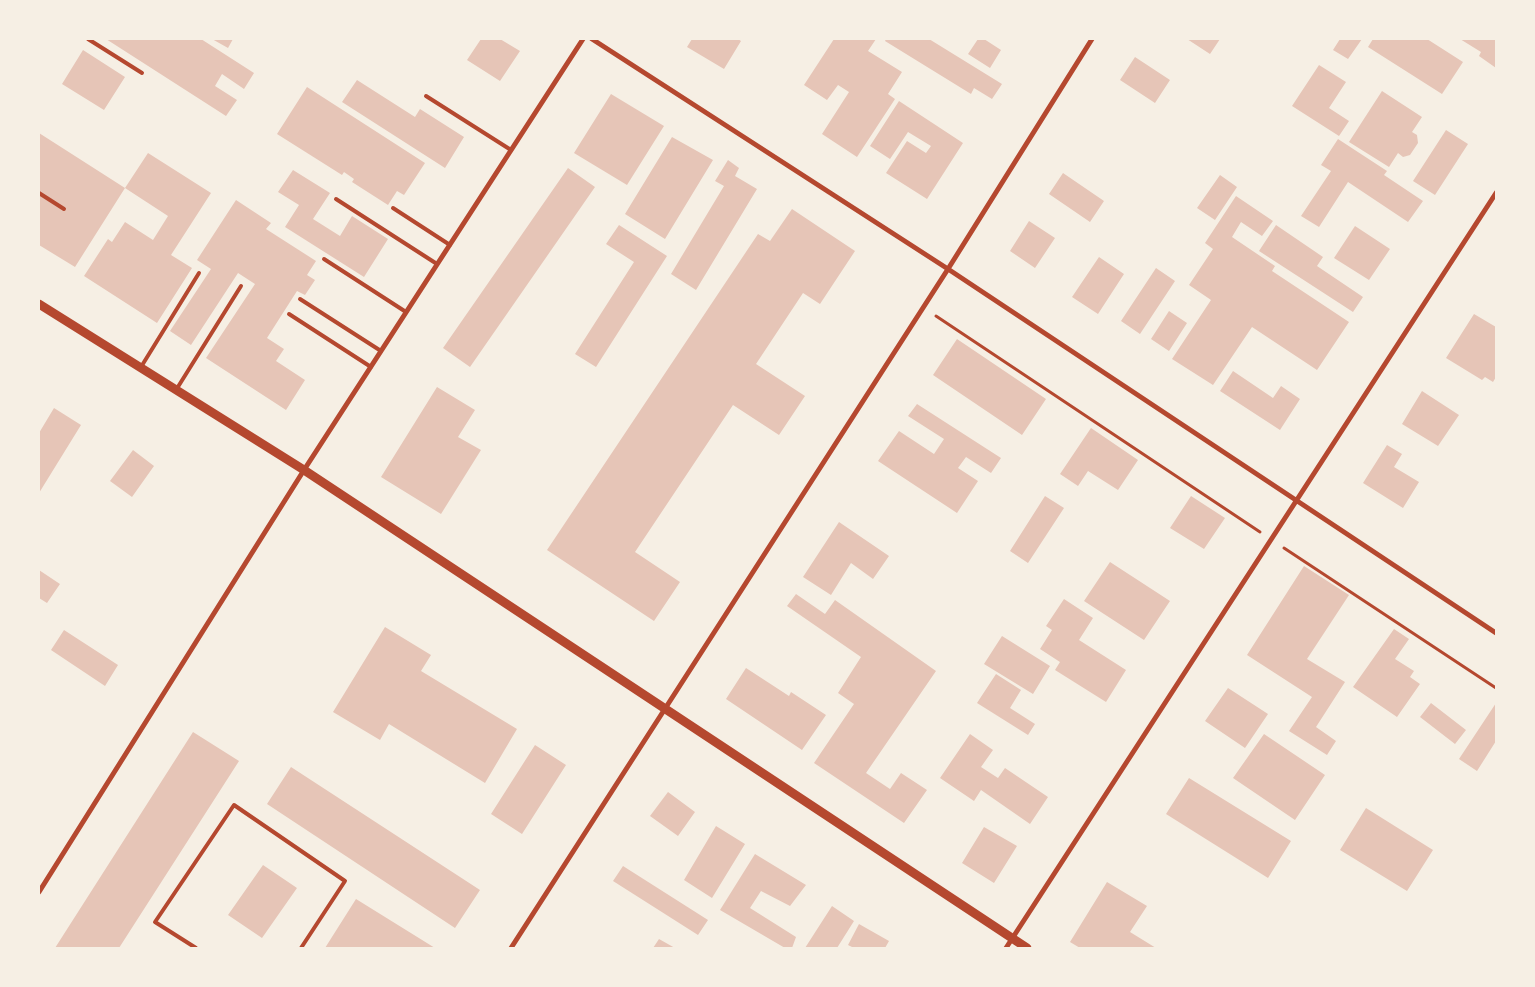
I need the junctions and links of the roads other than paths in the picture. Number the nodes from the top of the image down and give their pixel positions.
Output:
1 (88, 39) edge
2 (583, 39) edge
3 (592, 39) edge
4 (1092, 39) edge
5 (142, 73) dead end
6 (426, 96) dead end
7 (511, 150) junction
8 (39, 193) edge
9 (1496, 193) edge
10 (336, 199) dead end
11 (394, 208) dead end
12 (64, 210) dead end
13 (450, 245) junction
14 (324, 259) dead end
15 (437, 264) junction
16 (948, 269) junction
17 (199, 273) dead end
18 (241, 286) dead end
19 (300, 299) dead end
20 (39, 304) edge
21 (406, 312) junction
22 (289, 314) dead end
23 (381, 351) junction
24 (141, 367) junction
25 (371, 367) junction
26 (176, 390) junction
27 (304, 470) junction
28 (1298, 501) junction
29 (1496, 633) edge
30 (666, 709) junction
31 (39, 892) edge
32 (1012, 939) junction
33 (196, 948) edge
34 (301, 948) edge
35 (511, 948) edge
36 (1006, 948) edge
37 (1027, 948) edge

1 - 5 lane
2 - 7 street
3 - 16 street
4 - 16 street
6 - 7 lane
7 - 13 street
8 - 12 lane
9 - 28 street
10 - 15 lane
11 - 13 lane
13 - 15 street
14 - 21 lane
15 - 21 street
16 - 28 street
16 - 30 street
17 - 24 lane
18 - 26 lane
19 - 23 lane
20 - 24 street
21 - 23 street
22 - 25 lane
23 - 25 street
24 - 26 street
25 - 27 street
26 - 27 street
27 - 30 street
27 - 31 street
28 - 29 street
28 - 32 street
30 - 32 street
30 - 35 street
32 - 36 street
32 - 37 street
33 - 34 lane

